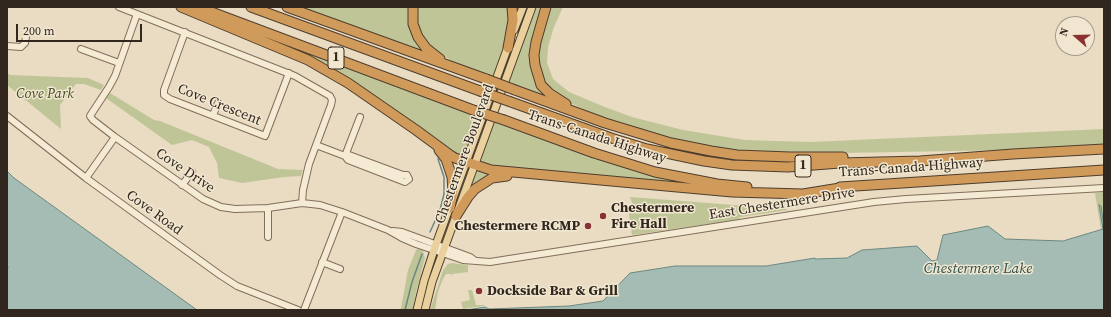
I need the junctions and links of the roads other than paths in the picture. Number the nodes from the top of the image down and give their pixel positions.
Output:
1 (119, 7) edge
2 (181, 7) edge
3 (198, 7) edge
4 (251, 7) edge
5 (288, 7) edge
6 (413, 7) edge
7 (512, 7) edge
8 (523, 7) edge
9 (528, 7) edge
10 (532, 7) edge
11 (546, 7) edge
12 (137, 14) junction
13 (185, 32) junction
14 (26, 37) dead end
15 (7, 46) edge
16 (508, 48) junction
17 (81, 50) dead end
18 (119, 63) junction
19 (510, 66) junction
20 (458, 70) junction
21 (289, 73) junction
22 (218, 103) dead end
23 (213, 115) junction
24 (7, 116) edge
25 (360, 117) dead end
26 (605, 123) junction
27 (115, 137) junction
28 (433, 143) junction
29 (316, 145) junction
30 (1104, 149) edge
31 (1041, 153) junction
32 (346, 156) junction
33 (471, 163) junction
34 (1104, 170) edge
35 (192, 172) dead end
36 (522, 173) junction
37 (86, 178) junction
38 (182, 185) junction
39 (846, 187) junction
40 (1104, 188) edge
41 (302, 203) junction
42 (268, 208) junction
43 (450, 208) junction
44 (342, 212) junction
45 (456, 216) junction
46 (268, 237) dead end
47 (435, 248) junction
48 (443, 251) junction
49 (322, 262) junction
50 (340, 269) dead end
51 (298, 310) edge
52 (304, 310) edge
53 (417, 310) edge
54 (425, 310) edge

1 - 12 street
2 - 28 highway
3 - 39 highway, Trans-Canada Highway / 1, bridge
4 - 31 highway, Trans-Canada Highway / 1, bridge
5 - 20 highway
6 - 20 highway
7 - 16 highway
8 - 16 main road, Chestermere Boulevard
9 - 19 main road
10 - 19 main road, Chestermere Boulevard
11 - 26 highway
12 - 13 street
12 - 18 street, Cove Drive
13 - 21 street
13 - 23 street, Cove Crescent
14 - 15 street
16 - 33 main road, Chestermere Boulevard
17 - 18 street
18 - 27 street, Cove Drive
19 - 33 main road, Chestermere Boulevard
20 - 26 highway, bridge
21 - 23 street, Cove Crescent
21 - 29 street
22 - 23 street
24 - 37 street, Cove Road
25 - 32 street
26 - 31 highway
27 - 37 street
27 - 38 street, Cove Drive
28 - 33 highway
28 - 43 highway
29 - 32 street
29 - 41 street
30 - 31 highway, Trans-Canada Highway / 1
32 - 32 street
33 - 36 highway
33 - 43 main road, Chestermere Boulevard
33 - 45 main road, Chestermere Boulevard
34 - 39 highway, Trans-Canada Highway / 1
35 - 38 street
36 - 39 highway
36 - 45 highway
37 - 51 street, Cove Road
38 - 42 street, Cove Drive
40 - 48 street, East Chestermere Drive
41 - 42 street, Cove Drive
41 - 44 street, Cove Drive
42 - 46 street
43 - 47 main road, Chestermere Boulevard
44 - 47 street, Cove Drive
44 - 49 street
45 - 48 main road, Chestermere Boulevard
47 - 48 street, Cove Drive
47 - 53 main road, Chestermere Boulevard
48 - 54 main road, Chestermere Boulevard
49 - 50 street
49 - 52 street

